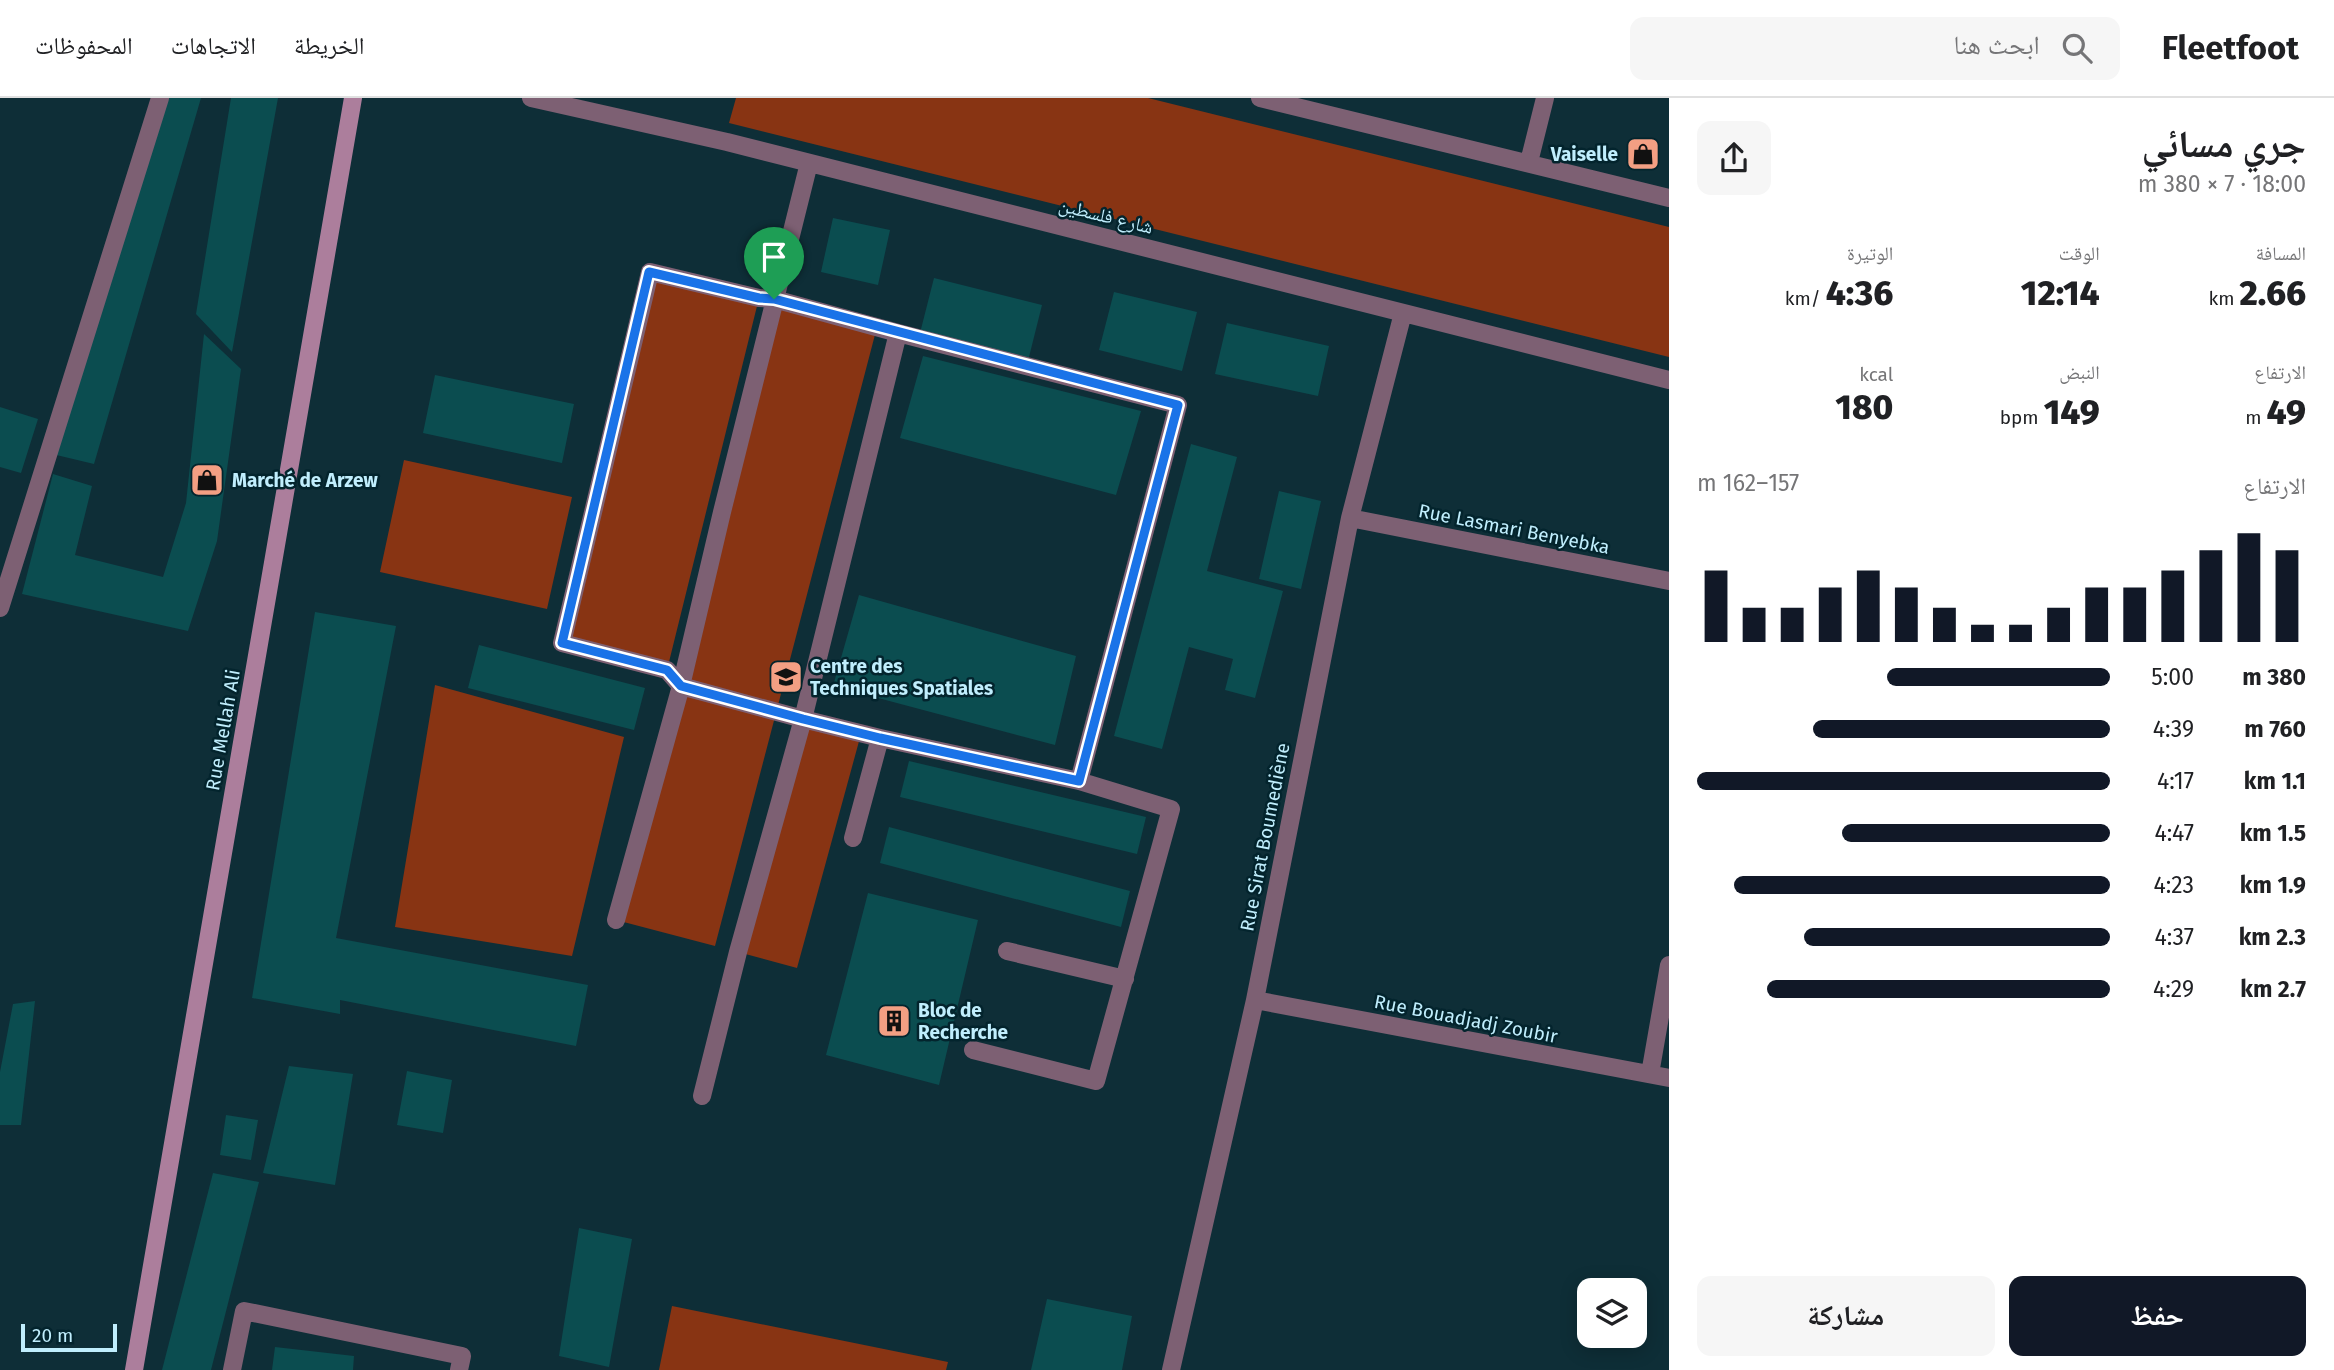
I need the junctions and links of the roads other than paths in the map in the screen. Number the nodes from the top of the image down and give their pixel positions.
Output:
1 (160, 98) edge
2 (353, 98) edge
3 (531, 98) edge
4 (1260, 98) edge
5 (1545, 98) edge
6 (1529, 162) junction
7 (809, 163) junction
8 (1669, 198) edge
9 (774, 299) junction
10 (1403, 313) junction
11 (898, 332) junction
12 (1669, 380) edge
13 (1350, 518) junction
14 (1669, 581) edge
15 (0, 608) edge
16 (681, 686) junction
17 (803, 719) junction
18 (880, 738) junction
19 (1079, 781) junction
20 (853, 838) dead end
21 (616, 920) dead end
22 (1007, 951) dead end
23 (1669, 965) edge
24 (1125, 979) junction
25 (1255, 1000) junction
26 (973, 1050) dead end
27 (1650, 1074) junction
28 (1669, 1078) edge
29 (702, 1096) dead end
30 (134, 1370) edge
31 (232, 1370) edge
32 (459, 1370) edge
33 (1171, 1370) edge

1 - 15 street
2 - 30 main road, Rue Mellah Ali
3 - 7 street, شارع فلسطين
4 - 6 street
5 - 6 street
6 - 8 street
7 - 9 street
7 - 10 street, شارع فلسطين
9 - 11 street
9 - 16 street
9 - 16 street
10 - 12 street, شارع فلسطين
10 - 13 street, Rue Sirat Boumediène
11 - 17 street
11 - 19 street
13 - 14 street, Rue Lasmari Benyebka
13 - 25 street, Rue Sirat Boumediène
16 - 17 street
16 - 21 street
17 - 18 street
17 - 29 street
18 - 19 street
18 - 20 street
19 - 24 street
22 - 24 street
23 - 27 street
24 - 26 street
25 - 27 street, Rue Bouadjadj Zoubir
25 - 33 street, Rue Sirat Boumediène
27 - 28 street, Rue Bouadjadj Zoubir
31 - 32 street

